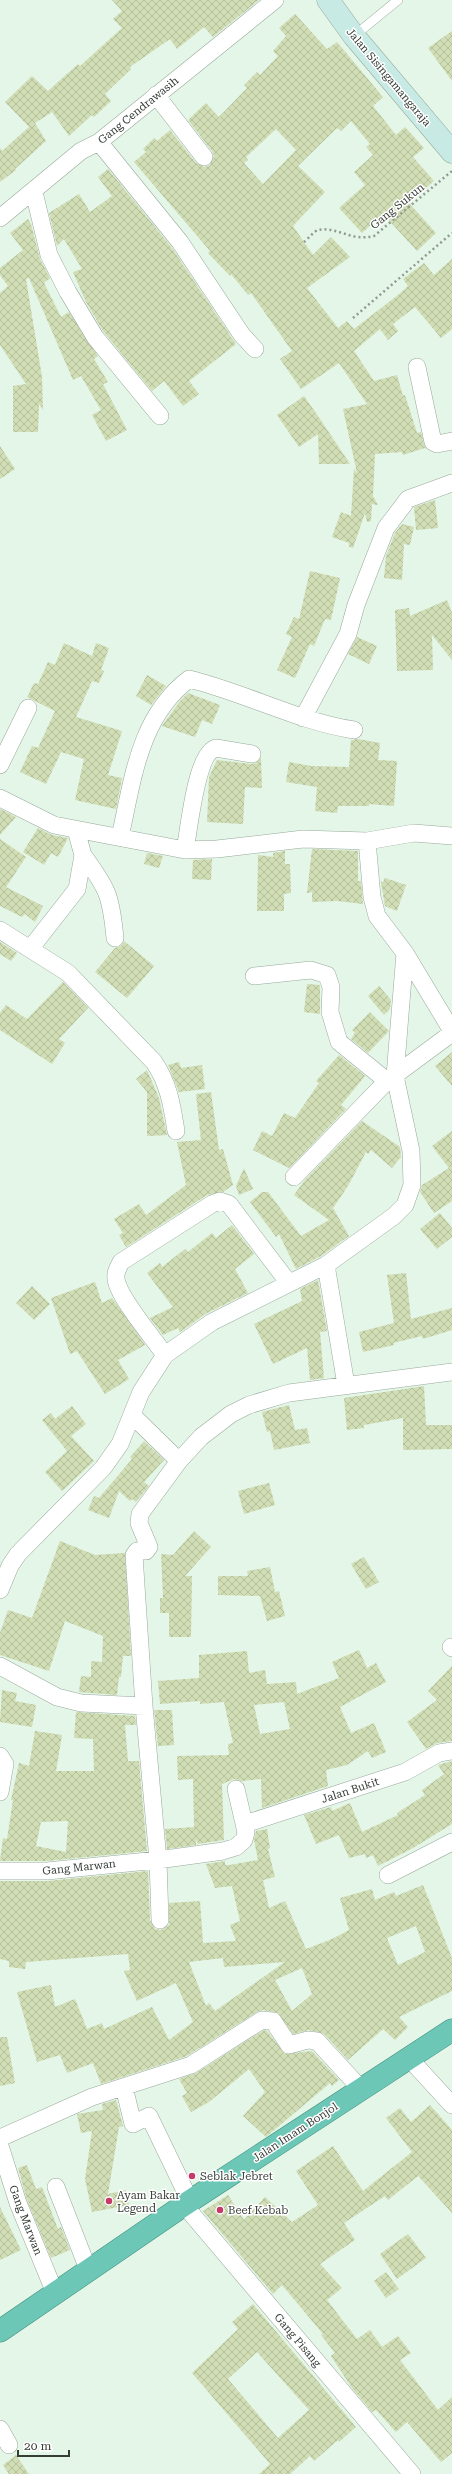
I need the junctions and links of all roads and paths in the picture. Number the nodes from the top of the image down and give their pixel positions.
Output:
1 (275, 0) edge
2 (328, 0) edge
3 (398, 0) edge
4 (354, 36) junction
5 (156, 95) junction
6 (98, 142) junction
7 (452, 152) edge
8 (204, 157) dead end
9 (452, 171) edge
10 (34, 192) junction
11 (0, 218) edge
12 (452, 234) edge
13 (304, 242) dead end
14 (354, 318) dead end
15 (255, 349) dead end
16 (417, 367) dead end
17 (160, 416) dead end
18 (452, 440) edge
19 (452, 483) edge
20 (28, 708) dead end
21 (303, 718) junction
22 (354, 730) dead end
23 (252, 754) dead end
24 (0, 765) edge
25 (0, 798) edge
26 (76, 830) junction
27 (452, 836) edge
28 (120, 837) junction
29 (367, 841) junction
30 (185, 850) junction
31 (83, 855) junction
32 (0, 930) edge
33 (115, 938) dead end
34 (30, 949) junction
35 (405, 953) junction
36 (254, 976) dead end
37 (452, 1032) edge
38 (391, 1079) junction
39 (176, 1131) dead end
40 (294, 1177) dead end
41 (326, 1265) junction
42 (288, 1282) junction
43 (165, 1356) junction
44 (452, 1372) edge
45 (346, 1385) junction
46 (133, 1416) junction
47 (179, 1461) junction
48 (0, 1590) edge
49 (0, 1666) edge
50 (144, 1706) junction
51 (452, 1751) edge
52 (0, 1756) edge
53 (236, 1789) dead end
54 (0, 1792) edge
55 (245, 1824) junction
56 (452, 1842) edge
57 (158, 1860) junction
58 (0, 1871) edge
59 (388, 1875) dead end
60 (160, 1920) dead end
61 (452, 2030) edge
62 (408, 2057) junction
63 (124, 2087) junction
64 (361, 2089) junction
65 (452, 2104) edge
66 (0, 2138) edge
67 (0, 2146) edge
68 (56, 2187) dead end
69 (187, 2203) junction
70 (88, 2269) junction
71 (55, 2293) junction
72 (0, 2331) edge
73 (0, 2428) edge
74 (9, 2445) dead end
75 (412, 2474) edge

1 - 5 street, Gang Cendrawasih
2 - 4 main road, Jalan Sisingamangaraja
3 - 4 lane
4 - 7 main road, Jalan Sisingamangaraja
5 - 6 street, Gang Cendrawasih
5 - 8 street
6 - 10 street, Gang Cendrawasih
6 - 15 street
9 - 13 path, Gang Sukun
10 - 11 street, Gang Cendrawasih
10 - 17 street
12 - 14 path
16 - 18 street
19 - 21 street
20 - 24 street
21 - 22 street
21 - 28 street
23 - 30 street
25 - 26 street
26 - 28 street
26 - 31 street
27 - 29 street
28 - 30 street
29 - 30 street
29 - 35 street
31 - 33 street
31 - 34 street
32 - 34 street
34 - 39 street
35 - 37 street
35 - 38 street
36 - 38 street
37 - 38 street
38 - 40 street
38 - 41 street
41 - 42 street
41 - 45 street
42 - 43 street
42 - 43 street
43 - 46 street
44 - 45 street
45 - 47 street
46 - 47 street
46 - 48 street
47 - 50 street
49 - 50 street
50 - 57 street
51 - 55 street, Jalan Bukit
52 - 54 street
53 - 55 street
55 - 57 street, Gang Marwan
56 - 59 street
57 - 58 street, Gang Marwan
57 - 60 street
61 - 62 highway, Jalan Imam Bonjol
62 - 64 highway, Jalan Imam Bonjol
62 - 65 street
63 - 64 street
63 - 66 street
63 - 69 street, Gang Pisang
64 - 69 highway, Jalan Imam Bonjol
67 - 71 street, Gang Marwan
68 - 70 street
69 - 70 highway, Jalan Imam Bonjol
69 - 75 street, Gang Pisang
70 - 71 highway, Jalan Imam Bonjol
71 - 72 highway, Jalan Imam Bonjol
73 - 74 street

